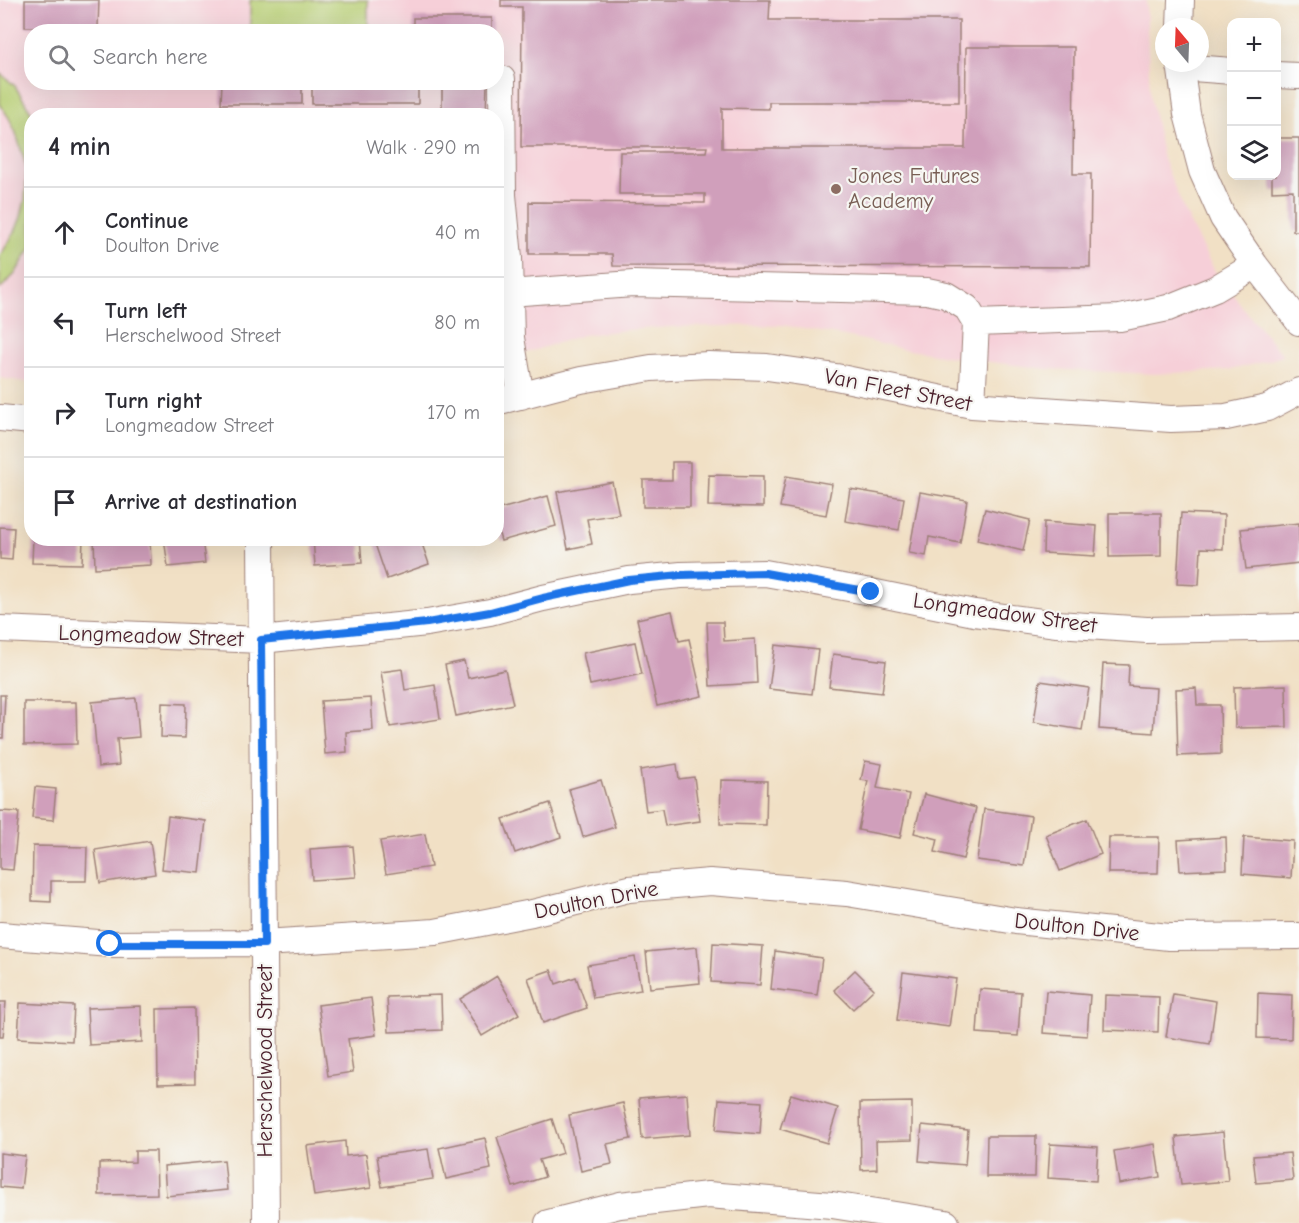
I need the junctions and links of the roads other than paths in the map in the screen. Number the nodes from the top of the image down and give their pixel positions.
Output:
1 (1181, 0) edge
2 (1180, 18) edge
3 (1209, 68) edge
4 (1227, 70) edge
5 (1181, 72) edge
6 (1281, 75) edge
7 (1299, 76) edge
8 (502, 90) edge
9 (502, 108) edge
10 (504, 264) edge
11 (1255, 266) junction
12 (509, 293) junction
13 (1299, 322) edge
14 (976, 323) junction
15 (504, 338) edge
16 (1299, 391) edge
17 (521, 396) junction
18 (504, 400) edge
19 (972, 405) junction
20 (0, 418) edge
21 (24, 420) edge
22 (261, 546) edge
23 (1299, 627) edge
24 (0, 629) edge
25 (261, 640) junction
26 (0, 935) edge
27 (1299, 936) edge
28 (264, 944) junction
29 (266, 1223) edge
30 (548, 1223) edge
31 (946, 1223) edge

1 - 2 street
3 - 4 street
5 - 11 street
6 - 7 street
8 - 9 street
10 - 12 street
11 - 13 street
11 - 14 street
12 - 14 street
12 - 15 street
14 - 19 street
15 - 17 street
16 - 19 street, Van Fleet Street
17 - 18 street, Van Fleet Street
17 - 19 street, Van Fleet Street
20 - 21 street
22 - 25 street, Herschelwood Street
23 - 25 street, Longmeadow Street
24 - 25 street, Longmeadow Street
25 - 28 street, Herschelwood Street
26 - 28 street, Doulton Drive
27 - 28 street, Doulton Drive
28 - 29 street, Herschelwood Street
30 - 31 street

